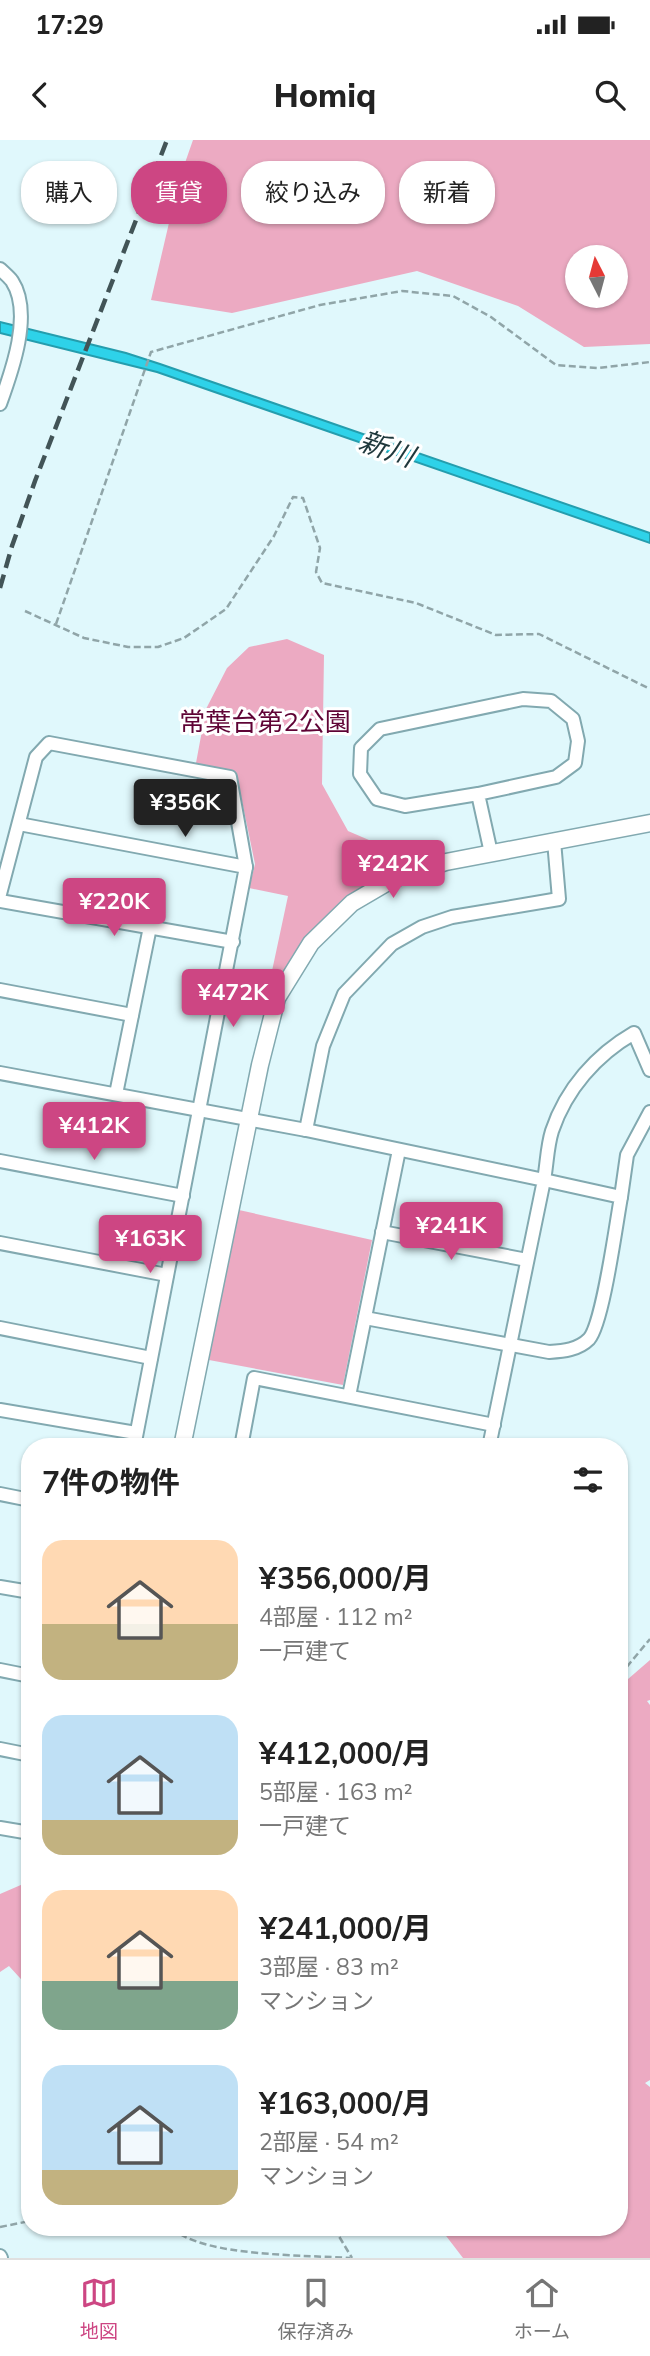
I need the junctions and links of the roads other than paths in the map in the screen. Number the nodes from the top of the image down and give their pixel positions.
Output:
1 (0, 269) edge
2 (0, 404) edge
3 (478, 794) junction
4 (650, 823) edge
5 (19, 824) junction
6 (554, 841) junction
7 (491, 853) junction
8 (246, 867) junction
9 (0, 894) edge
10 (0, 901) edge
11 (150, 927) junction
12 (233, 942) junction
13 (0, 990) edge
14 (132, 1015) junction
15 (650, 1070) edge
16 (0, 1073) edge
17 (116, 1094) junction
18 (199, 1110) junction
19 (650, 1112) edge
20 (249, 1119) junction
21 (306, 1130) junction
22 (399, 1150) junction
23 (0, 1161) edge
24 (544, 1180) junction
25 (183, 1196) junction
26 (621, 1197) junction
27 (382, 1232) junction
28 (0, 1242) edge
29 (527, 1259) junction
30 (167, 1275) junction
31 (365, 1318) junction
32 (0, 1328) edge
33 (510, 1344) junction
34 (151, 1358) junction
35 (349, 1396) junction
36 (0, 1410) edge
37 (494, 1424) junction
38 (136, 1433) junction
39 (135, 1438) edge
40 (183, 1438) edge
41 (243, 1438) edge
42 (491, 1438) edge
43 (0, 1494) edge
44 (21, 1498) edge
45 (0, 1587) edge
46 (21, 1590) edge
47 (0, 1670) edge
48 (21, 1674) edge
49 (0, 1749) edge
50 (21, 1753) edge
51 (0, 1828) edge
52 (21, 1832) edge

1 - 2 street
3 - 3 street
3 - 7 street
4 - 6 street
5 - 8 street
5 - 8 street
5 - 9 street
6 - 7 street
6 - 21 street
7 - 20 street
8 - 12 street
10 - 11 street
11 - 12 street
11 - 14 street
12 - 18 street
13 - 14 street
14 - 17 street
15 - 24 street
16 - 17 street
17 - 18 street
18 - 20 street
18 - 25 street
19 - 26 street
20 - 21 street
20 - 40 street
21 - 22 street
22 - 24 street
22 - 27 street
23 - 25 street
24 - 26 street
24 - 29 street
25 - 30 street
26 - 33 street
27 - 29 street
27 - 31 street
28 - 30 street
29 - 33 street
30 - 34 street
31 - 33 street
31 - 35 street
32 - 34 street
33 - 37 street
34 - 38 street
35 - 37 street
35 - 41 street
36 - 38 street
37 - 42 street
38 - 39 street
43 - 44 street
45 - 46 street
47 - 48 street
49 - 50 street
51 - 52 street

